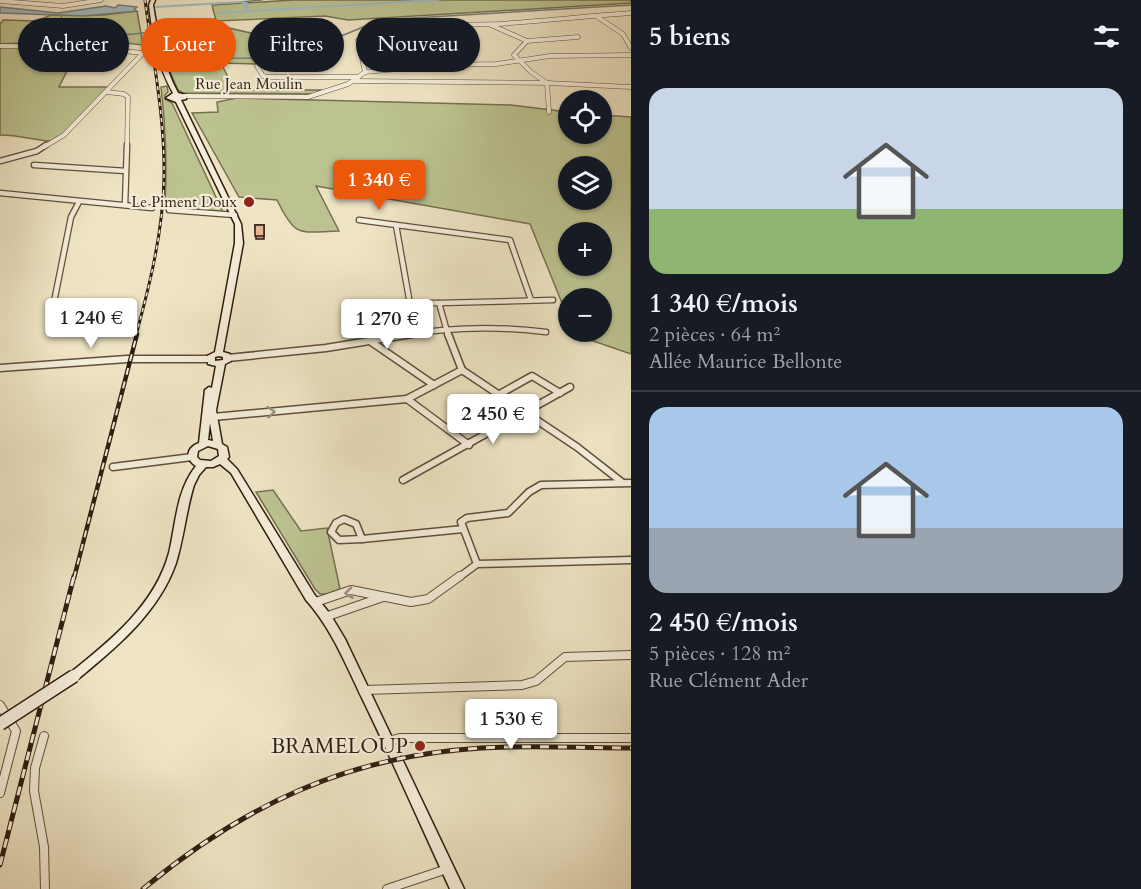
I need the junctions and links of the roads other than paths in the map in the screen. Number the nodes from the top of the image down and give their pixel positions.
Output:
1 (90, 0) edge
2 (153, 0) edge
3 (0, 1) edge
4 (98, 1) edge
5 (631, 13) edge
6 (595, 15) junction
7 (480, 24) edge
8 (489, 24) junction
9 (578, 37) dead end
10 (527, 41) junction
11 (0, 46) edge
12 (631, 48) edge
13 (631, 55) edge
14 (519, 61) junction
15 (480, 64) edge
16 (261, 72) edge
17 (365, 72) edge
18 (359, 77) junction
19 (353, 81) junction
20 (547, 83) junction
21 (631, 87) edge
22 (107, 92) junction
23 (179, 97) junction
24 (549, 112) dead end
25 (0, 161) edge
26 (34, 165) dead end
27 (126, 171) junction
28 (0, 193) edge
29 (79, 202) junction
30 (125, 206) junction
31 (152, 208) dead end
32 (169, 210) dead end
33 (236, 215) junction
34 (359, 220) dead end
35 (396, 225) junction
36 (531, 300) junction
37 (553, 300) dead end
38 (410, 303) junction
39 (440, 303) junction
40 (52, 312) dead end
41 (413, 321) dead end
42 (446, 328) junction
43 (546, 332) dead end
44 (369, 341) junction
45 (218, 361) junction
46 (0, 368) edge
47 (462, 370) junction
48 (434, 385) junction
49 (570, 387) dead end
50 (560, 393) junction
51 (498, 394) junction
52 (407, 399) junction
53 (525, 412) junction
54 (213, 417) junction
55 (203, 444) junction
56 (218, 445) junction
57 (469, 445) junction
58 (192, 457) junction
59 (222, 460) junction
60 (202, 465) junction
61 (113, 467) dead end
62 (403, 480) dead end
63 (627, 483) edge
64 (463, 529) junction
65 (362, 539) junction
66 (631, 560) edge
67 (477, 564) junction
68 (384, 597) junction
69 (316, 602) junction
70 (325, 617) junction
71 (631, 655) edge
72 (365, 690) junction
73 (0, 705) edge
74 (0, 724) edge
75 (44, 736) dead end
76 (631, 738) edge
77 (389, 741) junction
78 (0, 793) edge
79 (447, 868) junction
80 (45, 889) edge
81 (387, 889) edge
82 (457, 889) edge

1 - 4 street
2 - 23 main road
3 - 4 street
5 - 6 street
6 - 8 street
6 - 12 street
7 - 8 street
8 - 10 street
9 - 10 street
10 - 14 street
11 - 22 street
13 - 14 street
14 - 15 street
14 - 20 street
16 - 18 street
17 - 18 street, Rue Jean Moulin
18 - 19 street, Rue Jean Moulin
19 - 20 street
19 - 23 street, Rue Jean Moulin
20 - 21 street
20 - 24 street
22 - 25 street
22 - 27 street
23 - 33 main road
26 - 27 street
27 - 30 street
28 - 29 street
29 - 30 street
29 - 40 street
30 - 31 street
32 - 33 street
33 - 45 main road
34 - 35 street
35 - 36 street
35 - 38 street
36 - 37 street
36 - 39 street
38 - 39 street
38 - 41 street
39 - 42 street
42 - 43 street
42 - 44 street
42 - 47 street
44 - 45 street
44 - 48 street
45 - 46 street
45 - 54 main road
45 - 55 main road
47 - 48 street
47 - 51 street
48 - 52 street
49 - 50 street
50 - 51 street
50 - 53 street
51 - 53 street
54 -> 52 street
52 - 57 street
53 - 57 street
53 - 63 street
54 - 56 main road
55 - 56 main road
55 - 58 main road
56 - 59 main road
57 - 62 street
58 - 60 main road
58 - 61 street
59 - 60 main road
59 - 69 main road
60 - 74 main road, bridge
63 - 64 street
64 - 65 street
64 - 67 street
65 - 65 street
66 - 67 street
67 - 68 street
68 -> 69 street
68 - 70 street
69 - 70 main road
70 - 72 main road
71 - 72 street
72 - 77 main road
73 - 78 street
75 - 80 street
76 - 77 street
77 - 79 main road
79 - 81 street
79 - 82 main road

